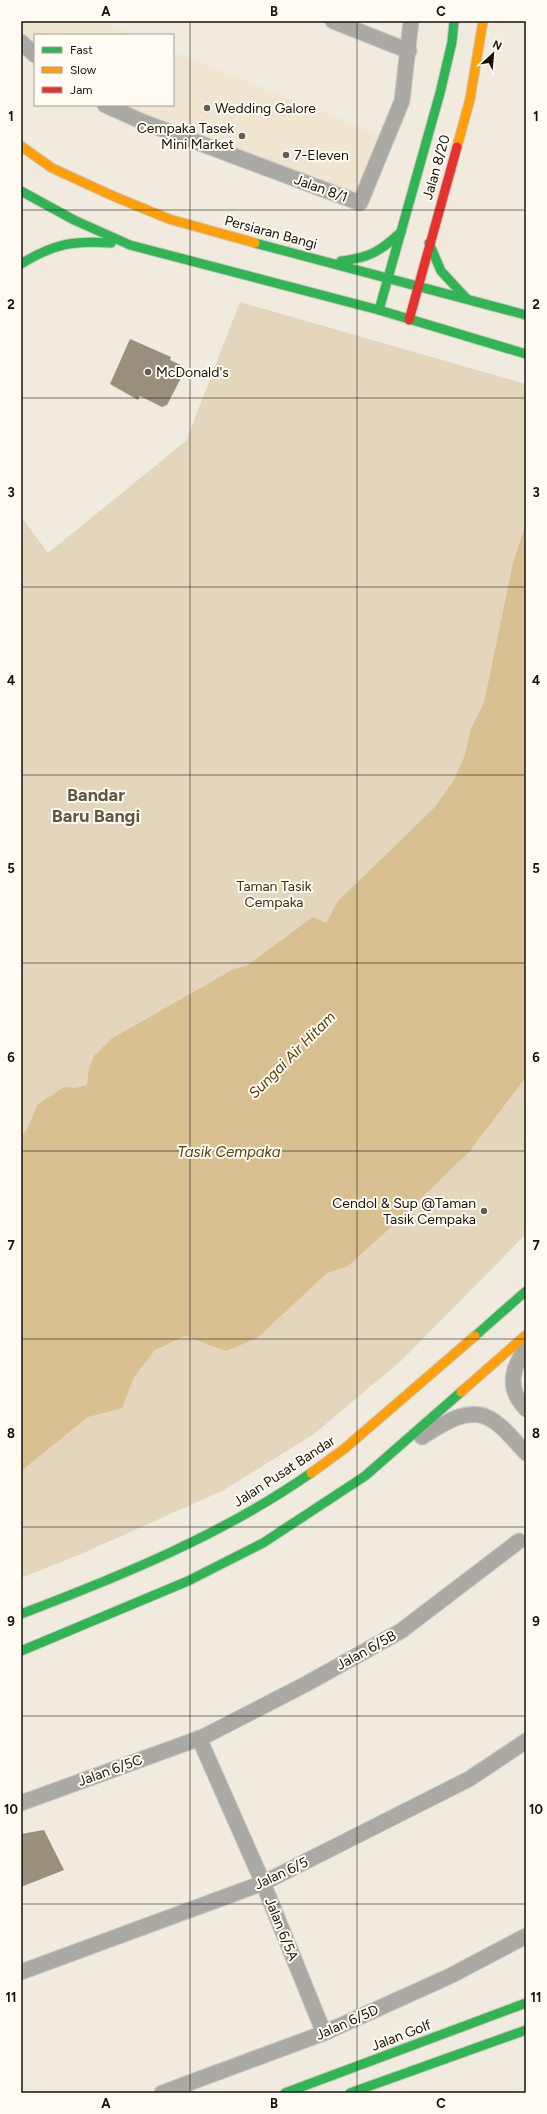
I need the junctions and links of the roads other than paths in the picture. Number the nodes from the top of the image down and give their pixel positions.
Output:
1 (333, 21) edge
2 (411, 21) edge
3 (454, 21) edge
4 (484, 21) edge
5 (21, 42) edge
6 (409, 51) junction
7 (34, 54) edge
8 (107, 106) edge
9 (21, 146) edge
10 (21, 191) edge
11 (402, 232) junction
12 (429, 243) junction
13 (130, 245) junction
14 (330, 262) junction
15 (21, 264) edge
16 (388, 277) junction
17 (418, 286) junction
18 (467, 299) junction
19 (379, 310) junction
20 (526, 315) edge
21 (409, 320) junction
22 (526, 354) edge
23 (526, 1292) edge
24 (526, 1335) edge
25 (526, 1350) edge
26 (526, 1409) edge
27 (526, 1453) edge
28 (365, 1476) junction
29 (519, 1541) dead end
30 (21, 1614) edge
31 (21, 1651) edge
32 (199, 1738) junction
33 (526, 1741) edge
34 (21, 1803) edge
35 (263, 1883) junction
36 (526, 1936) edge
37 (21, 1972) edge
38 (526, 2003) edge
39 (526, 2030) edge
40 (324, 2033) junction
41 (162, 2093) edge
42 (285, 2093) edge
43 (350, 2093) edge

1 - 6 street
2 - 6 street, Jalan 8/1
3 - 11 main road, Jalan 8/20
4 - 12 main road, Jalan 8/20
5 - 7 street
6 - 8 street, Jalan 8/1
9 - 14 main road, Persiaran Bangi
10 - 13 main road
11 - 14 main road
11 - 16 main road, Jalan 8/20
12 - 17 main road, Jalan 8/20
12 - 18 main road
13 - 15 main road
13 - 19 main road
14 - 16 main road, Persiaran Bangi
16 - 17 main road, Persiaran Bangi
16 - 19 main road, Jalan 8/20
17 - 18 main road, Persiaran Bangi
17 - 21 main road, Jalan 8/20
18 - 20 main road, Persiaran Bangi
19 - 21 main road
21 - 22 main road
23 - 30 main road, Jalan Pusat Bandar
24 - 28 main road
25 - 26 street
27 - 28 street
28 - 31 main road
29 - 32 street, Jalan 6/5B
32 - 34 street, Jalan 6/5C
32 - 35 street, Jalan 6/5A
33 - 35 street, Jalan 6/5
35 - 37 street, Jalan 6/5
35 - 40 street, Jalan 6/5A
36 - 40 street, Jalan 6/5D
38 - 42 main road, Jalan Golf
39 - 43 main road
40 - 41 street, Jalan 6/5D

